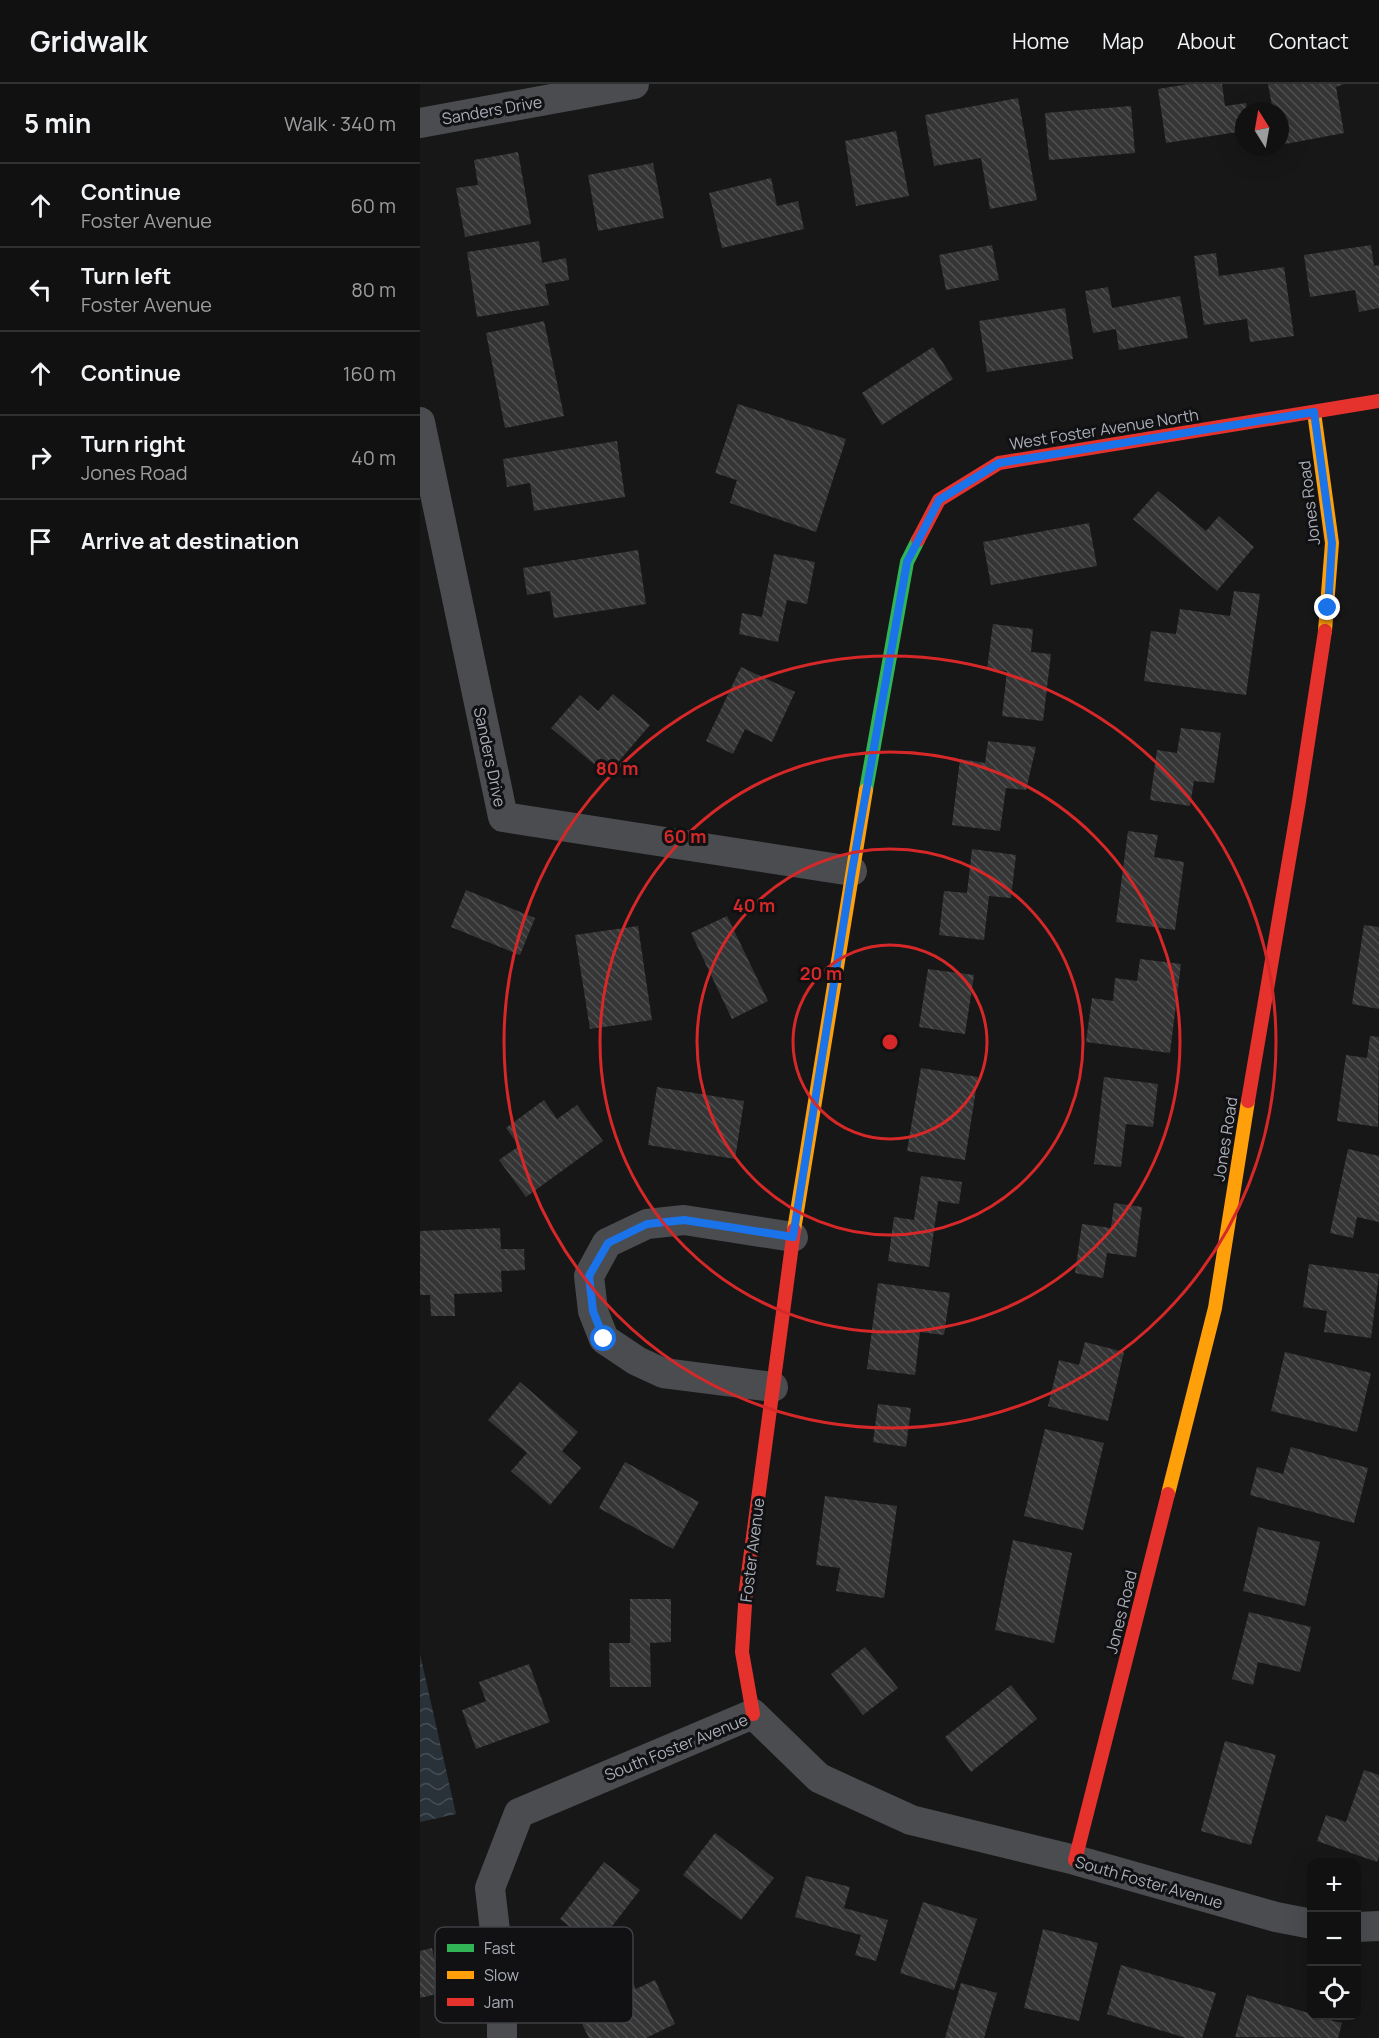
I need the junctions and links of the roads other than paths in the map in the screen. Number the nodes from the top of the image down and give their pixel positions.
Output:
1 (634, 84) edge
2 (420, 123) edge
3 (1379, 401) edge
4 (1314, 412) junction
5 (420, 422) edge
6 (852, 871) junction
7 (793, 1237) junction
8 (773, 1387) junction
9 (753, 1714) junction
10 (1075, 1860) junction
11 (1307, 1923) edge
12 (1379, 1926) edge
13 (495, 1927) edge
14 (1361, 1927) edge

1 - 2 street, Sanders Drive
3 - 4 street, West Foster Avenue North
4 - 6 street, West Foster Avenue North
4 - 10 street, Jones Road
5 - 6 street, Sanders Drive
6 - 7 street, Foster Avenue
7 - 8 street, Foster Avenue
7 - 8 street
8 - 9 street, Foster Avenue
9 - 10 street, South Foster Avenue
9 - 13 street, South Foster Avenue
10 - 11 street, South Foster Avenue
12 - 14 street

